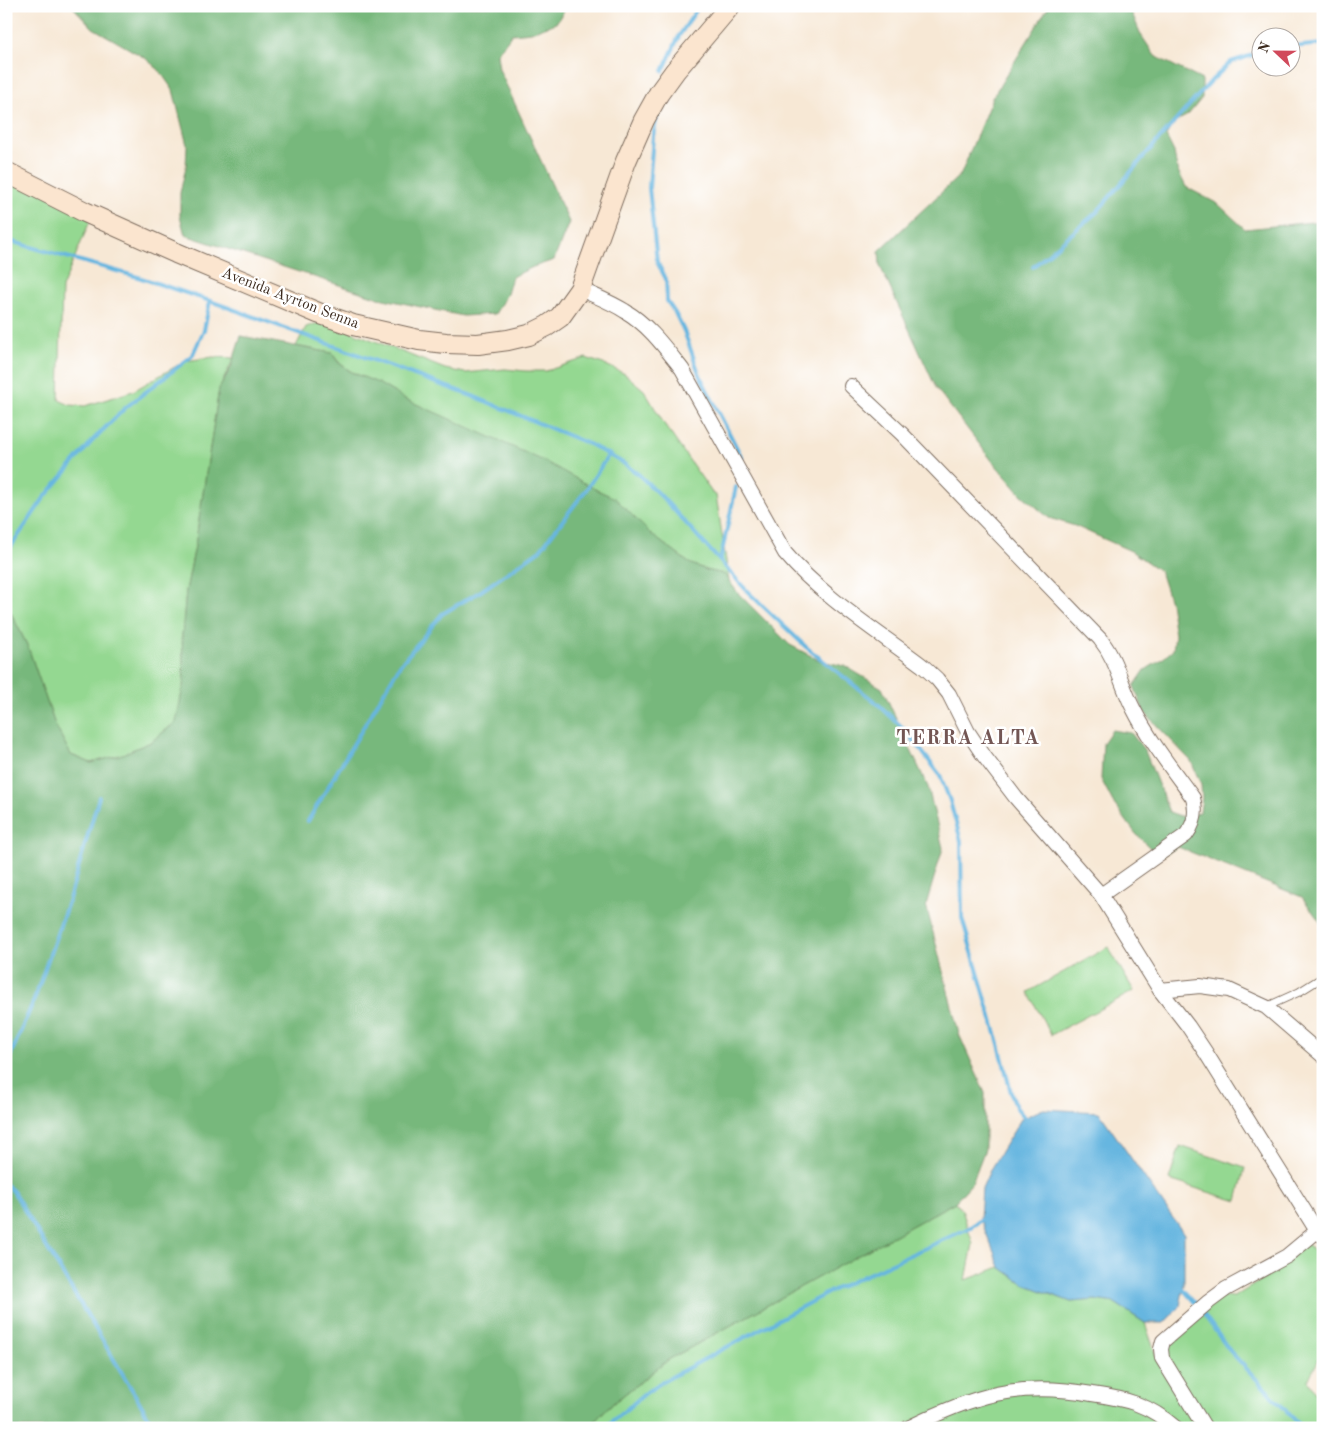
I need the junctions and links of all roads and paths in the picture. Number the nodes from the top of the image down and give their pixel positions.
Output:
1 (730, 6) edge
2 (6, 172) edge
3 (580, 289) junction
4 (851, 386) dead end
5 (1101, 895) junction
6 (1323, 977) edge
7 (1160, 990) junction
8 (1266, 1007) junction
9 (1323, 1056) edge
10 (1320, 1234) edge
11 (908, 1428) edge
12 (1176, 1428) edge
13 (1205, 1428) edge

1 - 3 street, Avenida Ayrton Senna
2 - 3 street, Avenida Ayrton Senna
3 - 5 street
4 - 5 street
5 - 7 street
6 - 8 lane
7 - 8 street
7 - 10 street
8 - 9 street
10 - 13 street
11 - 12 street

